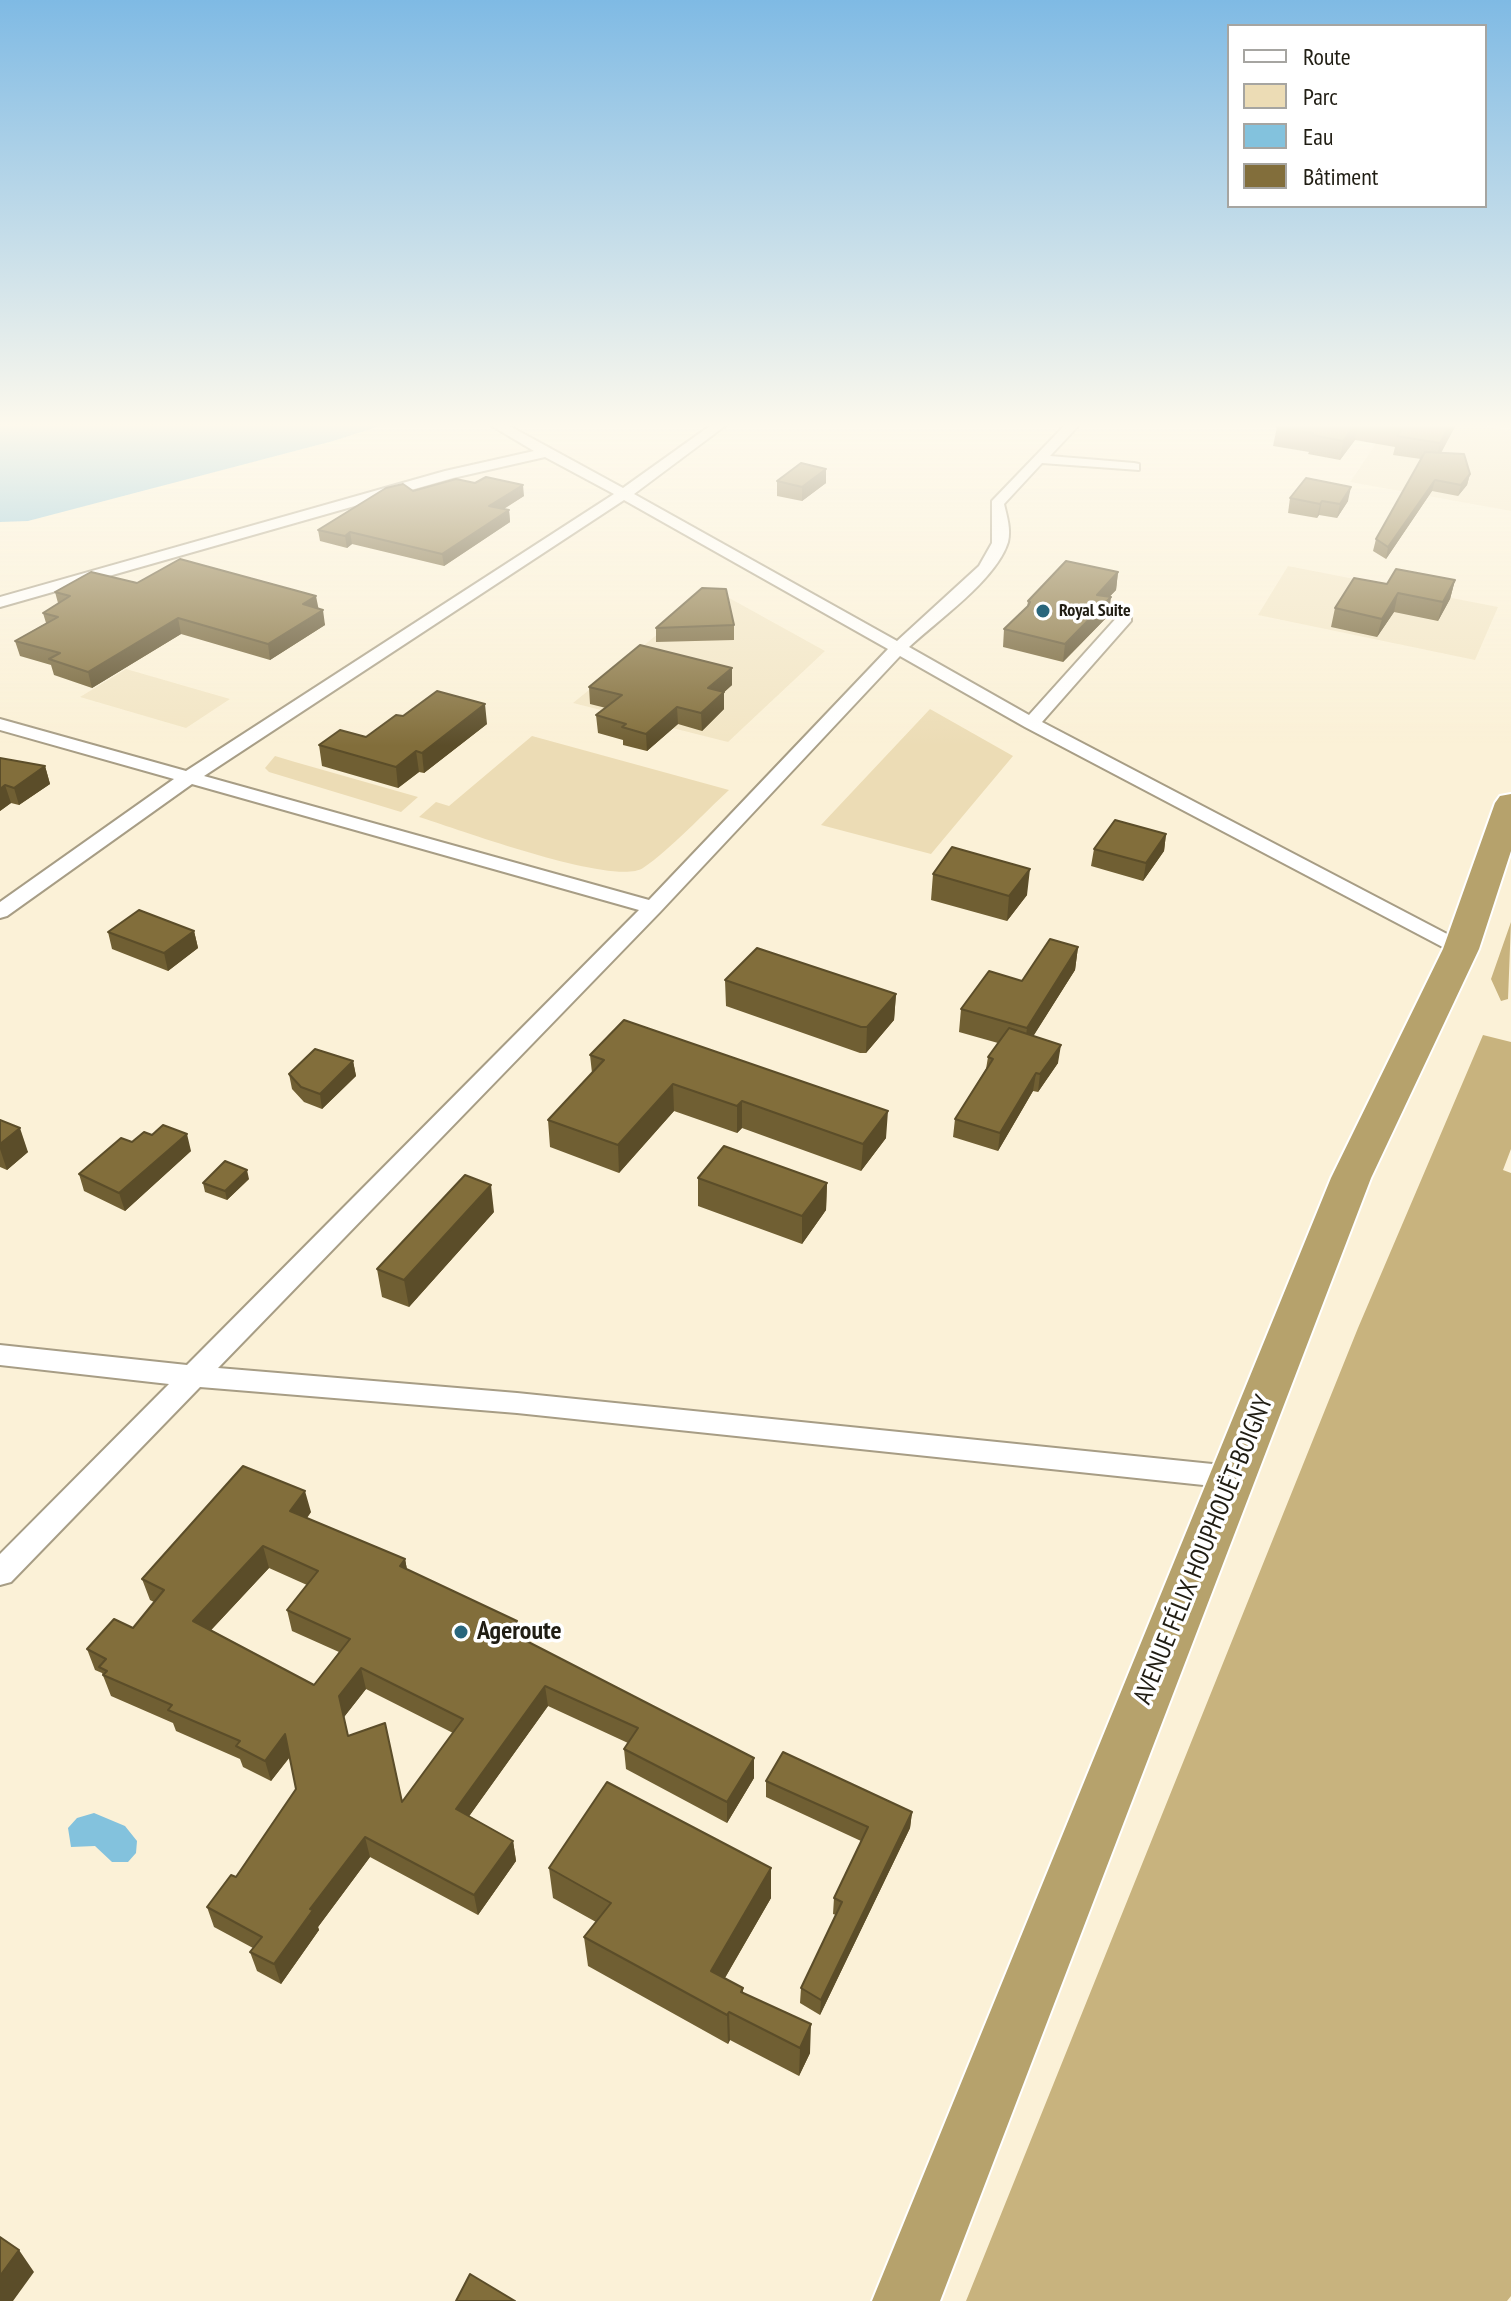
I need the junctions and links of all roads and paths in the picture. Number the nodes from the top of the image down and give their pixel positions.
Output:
1 (252, 530) edge
2 (568, 530) edge
3 (688, 530) edge
4 (1002, 530) edge
5 (0, 602) edge
6 (1125, 618) dead end
7 (897, 649) junction
8 (1031, 723) junction
9 (0, 724) edge
10 (189, 777) junction
11 (1511, 803) edge
12 (653, 908) junction
13 (0, 912) edge
14 (1461, 949) junction
15 (0, 1355) edge
16 (193, 1376) junction
17 (1232, 1477) junction
18 (0, 1573) edge
19 (906, 2301) edge

1 - 5 street
2 - 10 street
3 - 7 street
4 - 7 street
6 - 8 street
7 - 8 street
7 - 12 street
8 - 14 street
9 - 10 street
10 - 12 street
10 - 13 street
11 - 14 highway, AVENUE FÉLIX HOUPHOUËT-BOIGNY
12 - 16 street
14 - 17 highway, AVENUE FÉLIX HOUPHOUËT-BOIGNY
15 - 16 street
16 - 17 street
16 - 18 street
17 - 19 highway, AVENUE FÉLIX HOUPHOUËT-BOIGNY

